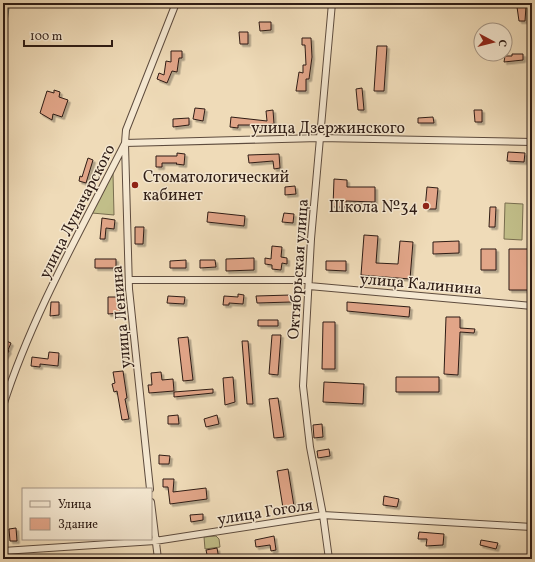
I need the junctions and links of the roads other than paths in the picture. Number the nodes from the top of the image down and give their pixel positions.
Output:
1 (176, 3) edge
2 (332, 3) edge
3 (319, 138) junction
4 (532, 142) edge
5 (124, 143) junction
6 (129, 280) junction
7 (308, 283) junction
8 (532, 306) edge
9 (3, 406) edge
10 (150, 488) edge
11 (152, 512) edge
12 (324, 516) junction
13 (532, 527) edge
14 (155, 541) junction
15 (3, 551) edge
16 (158, 559) edge
17 (329, 559) edge

1 - 5 street, улица Луначарского
2 - 3 street, Октябрьская улица
3 - 4 street, улица Дзержинского
3 - 5 street, улица Дзержинского
3 - 7 street, Октябрьская улица
5 - 6 street, улица Ленина
5 - 9 street, улица Луначарского
6 - 7 street, улица Калинина
6 - 10 street, улица Ленина
7 - 8 street, улица Калинина
7 - 12 street, Октябрьская улица
11 - 14 street
12 - 13 street, улица Гоголя
12 - 14 street, улица Гоголя
12 - 17 street, Октябрьская улица
14 - 15 street, улица Гоголя
14 - 16 street

